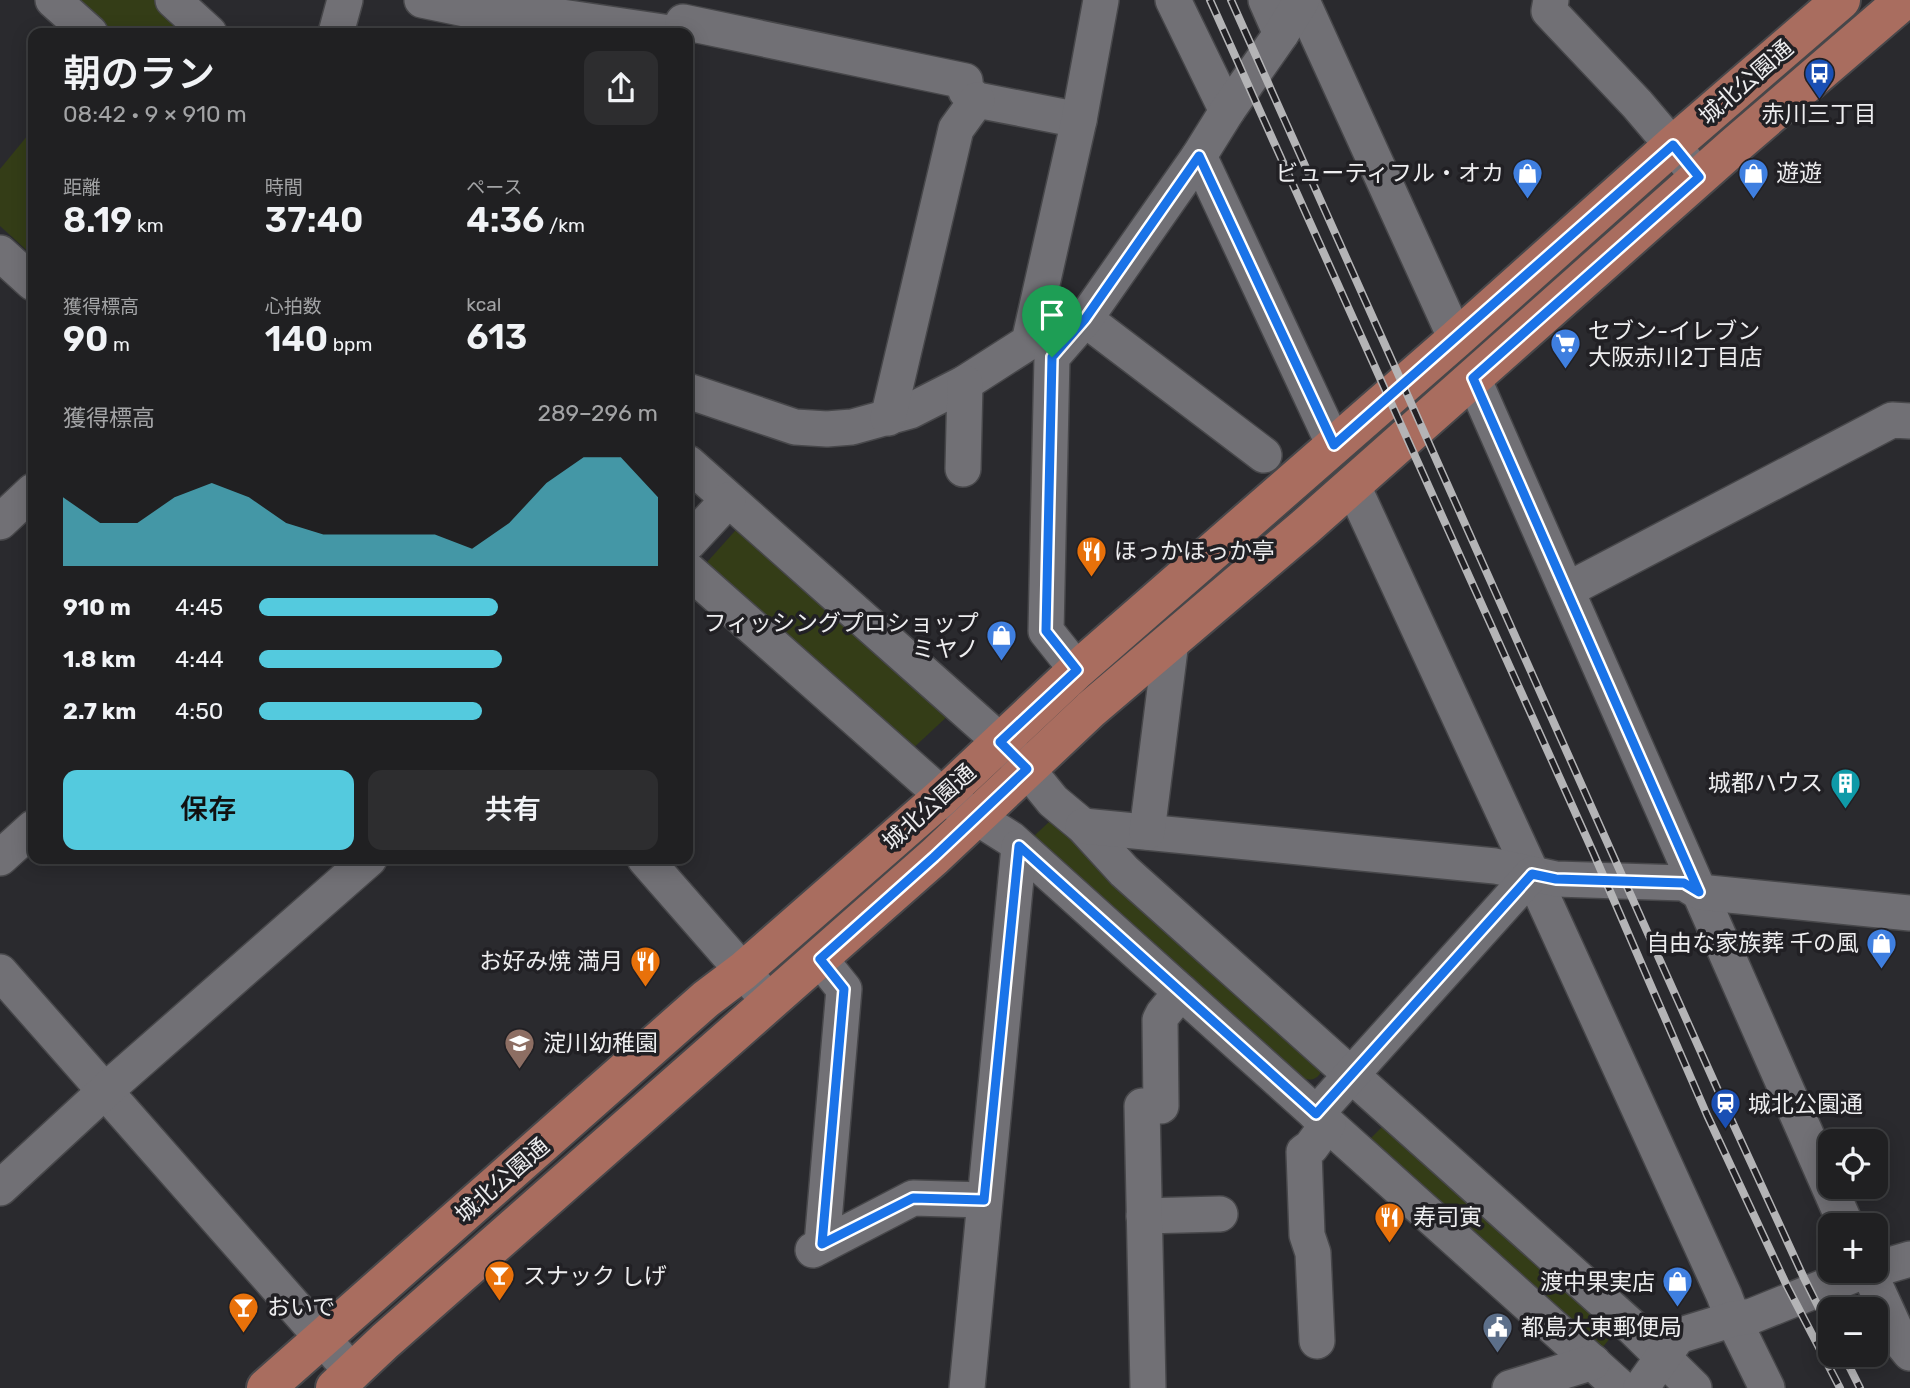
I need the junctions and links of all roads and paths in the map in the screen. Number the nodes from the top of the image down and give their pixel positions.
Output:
1 (53, 0) edge
2 (173, 0) edge
3 (345, 0) edge
4 (422, 0) edge
5 (1101, 0) edge
6 (1172, 0) edge
7 (1266, 0) edge
8 (1302, 0) edge
9 (1551, 0) edge
10 (1904, 0) edge
11 (1831, 3) edge
12 (680, 22) edge
13 (84, 28) edge
14 (204, 28) edge
15 (337, 28) edge
16 (1281, 34) junction
17 (977, 100) junction
18 (1227, 111) junction
19 (1079, 120) junction
20 (1673, 145) junction
21 (1199, 156) junction
22 (1699, 177) junction
23 (0, 253) edge
24 (28, 278) edge
25 (1085, 319) junction
26 (1456, 339) junction
27 (1040, 349) junction
28 (1473, 378) junction
29 (965, 383) junction
30 (693, 393) edge
31 (888, 418) junction
32 (1910, 421) edge
33 (1334, 445) junction
34 (1264, 455) dead end
35 (693, 468) edge
36 (964, 470) dead end
37 (1352, 484) junction
38 (28, 496) edge
39 (729, 500) junction
40 (0, 522) edge
41 (693, 537) edge
42 (693, 574) edge
43 (1567, 590) junction
44 (1171, 641) junction
45 (1077, 670) junction
46 (1000, 742) junction
47 (1027, 769) junction
48 (943, 796) junction
49 (976, 818) junction
50 (1083, 826) junction
51 (1147, 832) junction
52 (28, 833) edge
53 (1019, 846) junction
54 (0, 858) edge
55 (363, 864) edge
56 (649, 864) edge
57 (1532, 874) junction
58 (1699, 892) junction
59 (1910, 913) edge
60 (820, 959) junction
61 (743, 971) junction
62 (0, 972) edge
63 (1181, 992) junction
64 (769, 1001) junction
65 (1351, 1074) junction
66 (105, 1091) junction
67 (1322, 1119) junction
68 (0, 1188) edge
69 (984, 1200) junction
70 (1841, 1213) edge
71 (1220, 1214) dead end
72 (1144, 1216) junction
73 (1910, 1259) edge
74 (1888, 1265) edge
75 (1834, 1283) edge
76 (1873, 1283) edge
77 (1733, 1319) junction
78 (322, 1338) junction
79 (1317, 1341) dead end
80 (1910, 1353) edge
81 (1663, 1357) junction
82 (1593, 1362) junction
83 (344, 1381) edge
84 (266, 1388) edge
85 (967, 1388) edge
86 (1148, 1388) edge
87 (1510, 1388) edge
88 (1621, 1388) edge
89 (1640, 1388) edge
90 (1694, 1388) edge
91 (1767, 1388) edge

1 - 13 street
2 - 14 street
3 - 15 street
4 - 12 street
5 - 19 street
6 - 18 street
7 - 16 street
8 - 16 street
8 - 26 street
9 - 20 street
10 - 22 main road, 城北公園通
11 - 20 main road, 城北公園通
12 - 17 street
16 - 18 street
17 - 19 street
17 - 31 street
18 - 21 street
19 - 27 street
20 - 22 street
20 - 26 main road, 城北公園通
21 - 25 street
21 - 33 street
22 - 28 main road, 城北公園通
23 - 24 street
25 - 27 street
25 - 34 street
26 - 33 main road, 城北公園通
27 - 29 street
27 - 45 street
28 - 37 main road, 城北公園通
28 - 43 street
29 - 31 street
29 - 36 street
30 - 31 street
32 - 43 street
33 - 45 main road, 城北公園通
35 - 39 street
37 - 44 main road, 城北公園通
37 - 57 street
38 - 40 street
39 - 41 street
39 - 46 street
42 - 48 street
43 - 58 street
44 - 47 main road, 城北公園通
44 - 51 street
45 - 46 main road, 城北公園通
46 - 47 street
46 - 48 main road, 城北公園通
47 - 49 main road, 城北公園通
47 - 50 street
48 - 49 street
48 - 61 main road, 城北公園通
49 - 53 street
49 - 60 main road, 城北公園通
50 - 51 street
50 - 65 street
51 - 57 street
52 - 54 street
53 - 63 street
53 - 69 street
55 - 66 street
56 - 61 street
57 - 58 street
57 - 65 street
57 - 77 street
58 - 59 street
58 - 70 street
60 - 64 main road, 城北公園通
60 - 69 street
61 - 64 street
61 - 78 main road, 城北公園通
62 - 66 street
63 - 67 street
63 - 72 street
64 - 83 main road, 城北公園通
65 - 67 street
65 - 81 street
66 - 68 street
66 - 78 street
67 - 79 street
67 - 82 street
69 - 85 street
71 - 72 street
72 - 86 street
73 - 74 street
75 - 77 street
76 - 80 street
77 - 81 street
77 - 91 street
78 - 83 street
78 - 84 main road, 城北公園通
81 - 89 street
81 - 90 street
82 - 87 street
82 - 88 street

